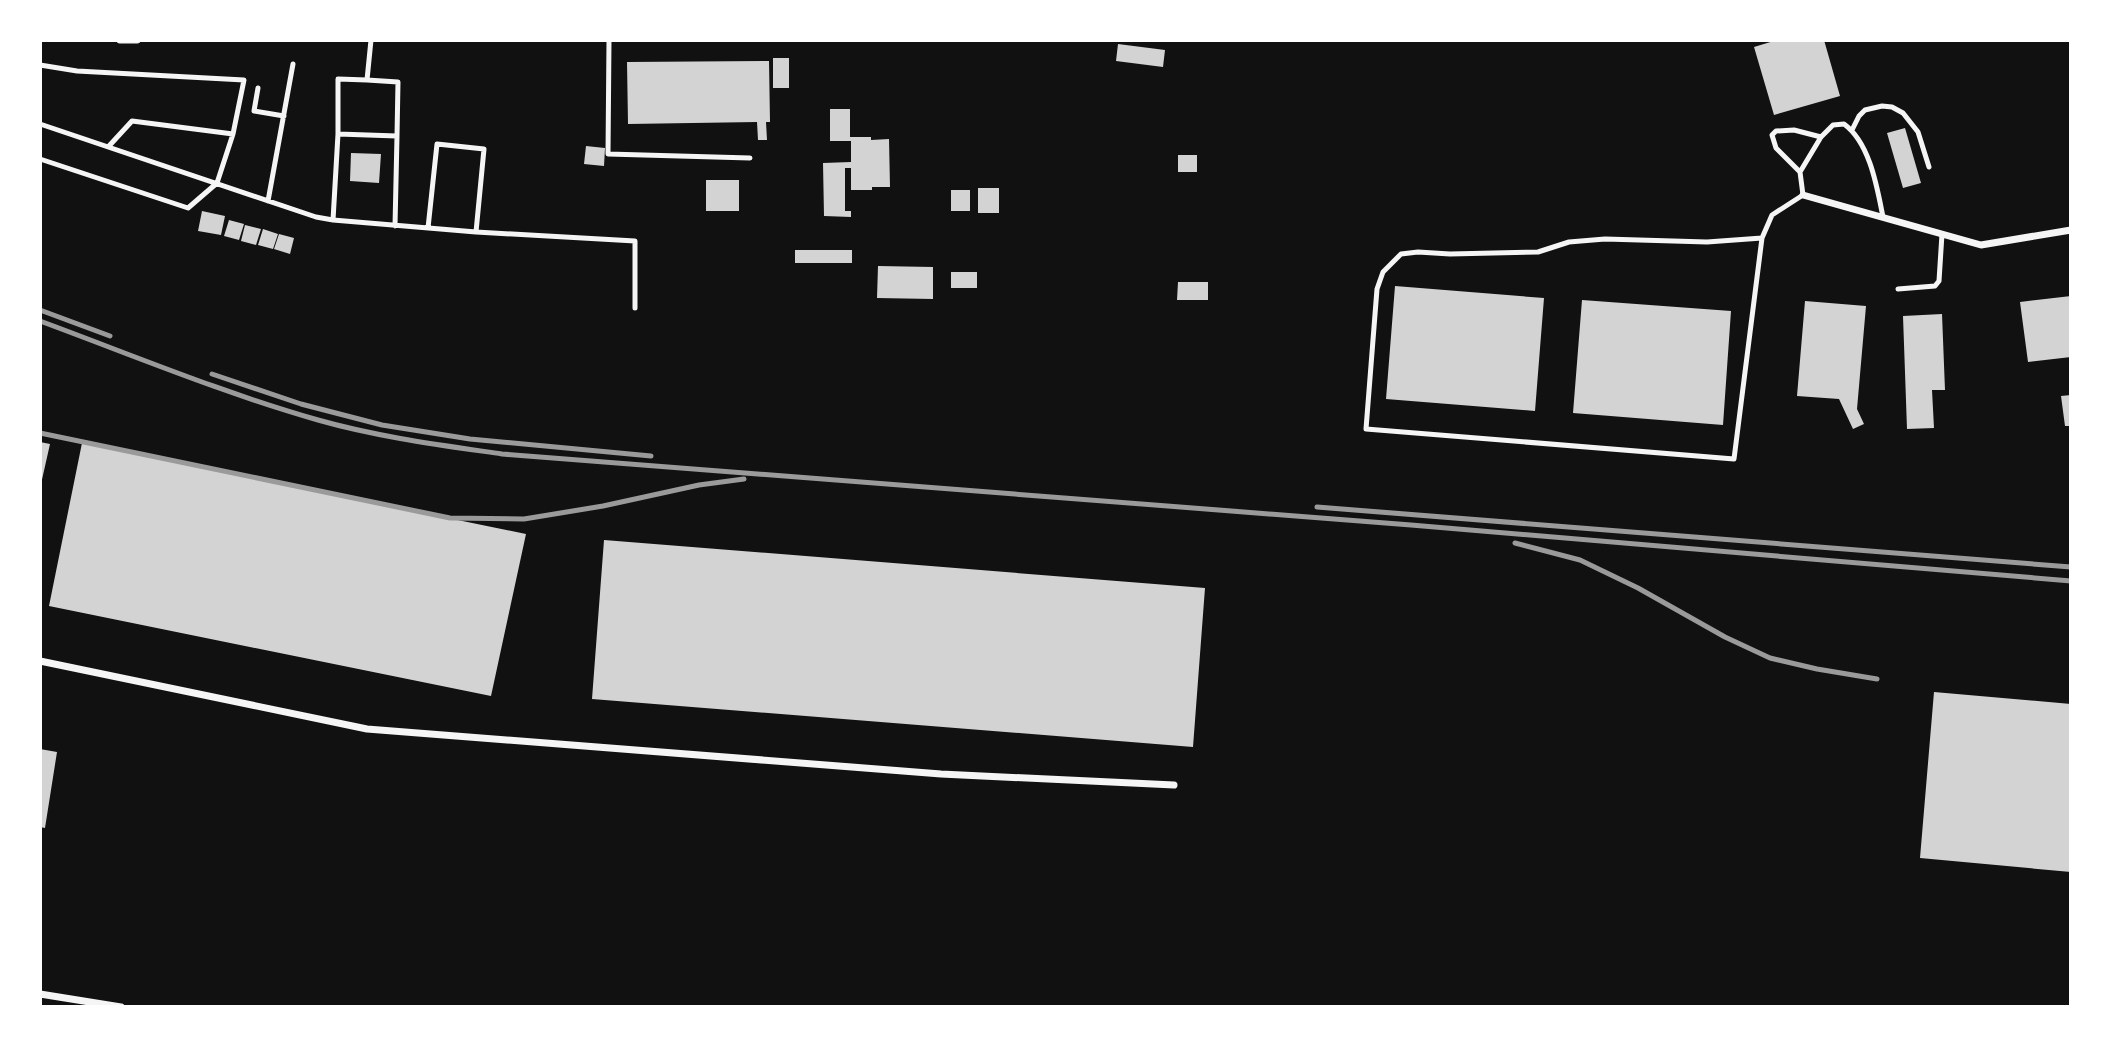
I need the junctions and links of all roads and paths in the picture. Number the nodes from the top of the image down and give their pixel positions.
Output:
1 (120, 40) edge
2 (136, 40) edge
3 (370, 40) edge
4 (609, 40) edge
5 (293, 64) dead end
6 (40, 65) edge
7 (367, 80) junction
8 (258, 88) dead end
9 (284, 116) junction
10 (40, 124) edge
11 (1852, 130) junction
12 (233, 134) junction
13 (338, 134) junction
14 (397, 136) junction
15 (1821, 137) junction
16 (109, 146) junction
17 (750, 158) dead end
18 (40, 159) edge
19 (1929, 167) dead end
20 (1800, 172) junction
21 (217, 183) junction
22 (1803, 195) junction
23 (268, 201) junction
24 (1882, 217) junction
25 (333, 220) junction
26 (395, 226) junction
27 (428, 228) junction
28 (2071, 230) edge
29 (475, 232) junction
30 (1942, 234) junction
31 (1762, 238) junction
32 (1898, 289) dead end
33 (635, 308) dead end
34 (40, 661) edge
35 (1174, 785) dead end
36 (40, 994) edge
37 (121, 1007) edge

1 - 2 street
3 - 7 lane
4 - 17 lane
5 - 9 lane
6 - 12 lane
7 - 13 lane
7 - 14 lane
8 - 9 lane
9 - 23 lane
10 - 16 lane
11 - 15 lane
11 - 19 lane
11 - 24 lane
12 - 16 lane
12 - 21 lane
13 - 14 lane
13 - 25 lane
14 - 26 lane
15 - 20 lane
15 - 20 lane
16 - 21 lane
18 - 21 lane
20 - 22 lane
21 - 23 lane
22 - 24 street
22 - 31 lane
23 - 25 lane
24 - 30 street
25 - 26 lane
26 - 27 lane
27 - 29 lane
27 - 29 lane
28 - 30 street
29 - 33 lane
30 - 32 lane
31 - 31 lane
34 - 35 street
36 - 37 street

